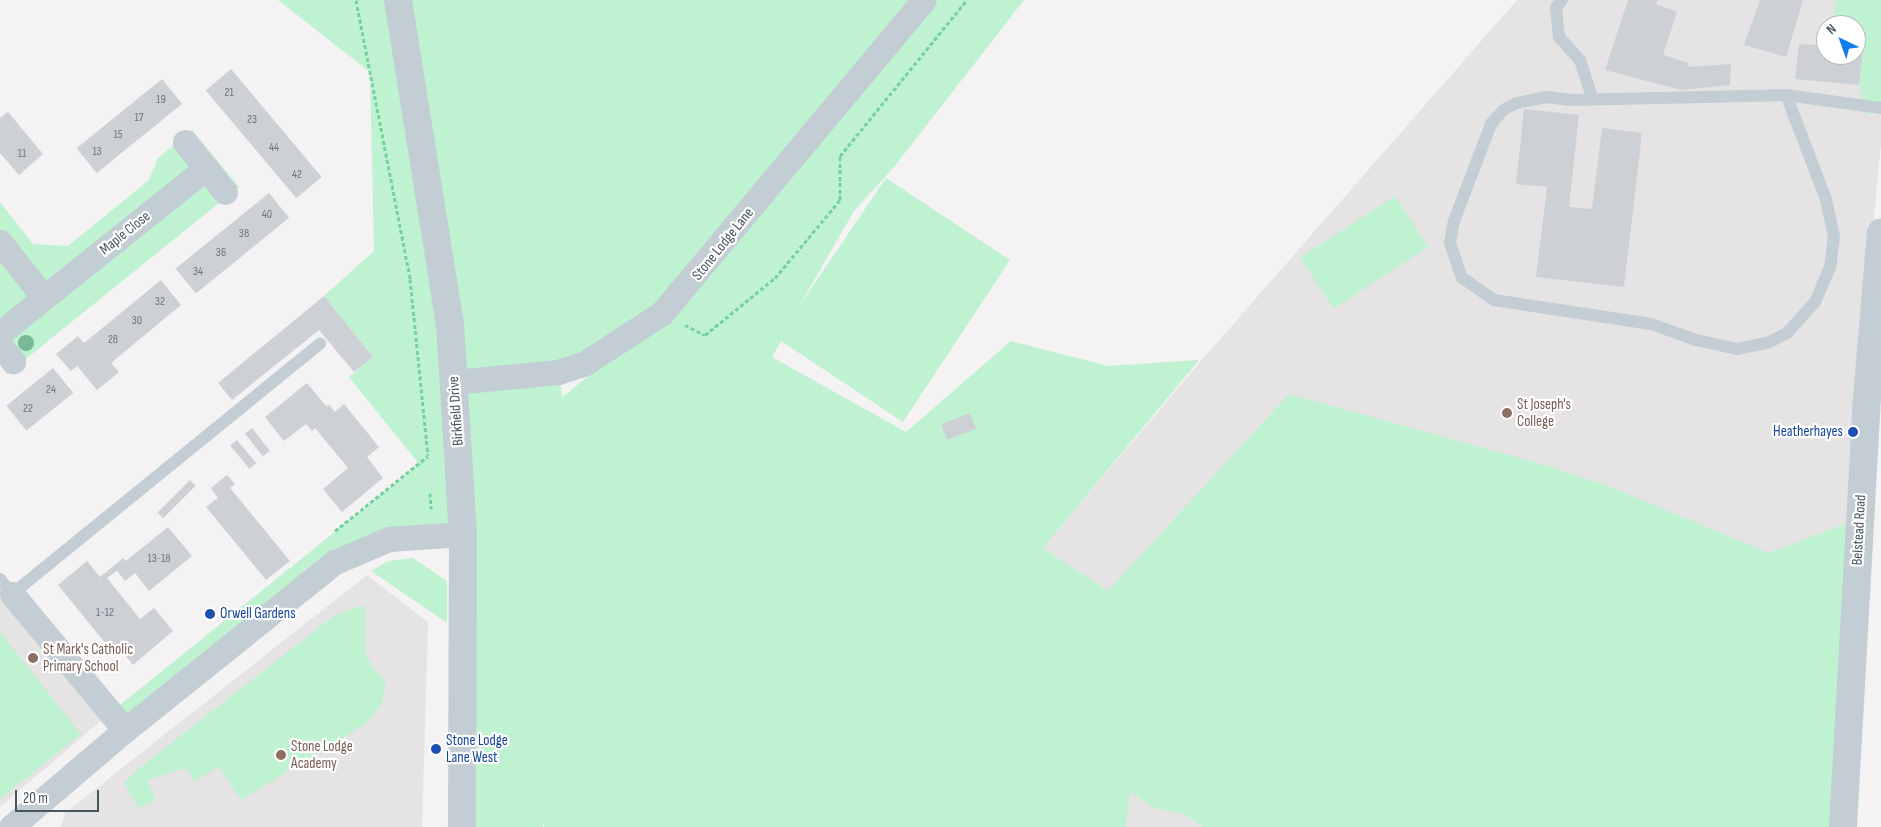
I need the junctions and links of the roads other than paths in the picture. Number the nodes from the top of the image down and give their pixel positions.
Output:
1 (398, 0) edge
2 (924, 0) edge
3 (1562, 0) edge
4 (1786, 95) junction
5 (1592, 98) junction
6 (1881, 108) edge
7 (185, 142) dead end
8 (206, 168) junction
9 (225, 192) dead end
10 (1881, 233) edge
11 (0, 242) edge
12 (44, 298) junction
13 (1877, 321) edge
14 (0, 333) edge
15 (320, 344) dead end
16 (454, 382) junction
17 (463, 534) junction
18 (6, 586) edge
19 (124, 730) junction
20 (11, 827) edge
21 (462, 827) edge
22 (1843, 827) edge

1 - 16 street, Birkfield Drive
2 - 16 street, Stone Lodge Lane
3 - 5 lane
4 - 5 lane
4 - 5 lane
4 - 6 lane
7 - 8 street
8 - 9 street
8 - 12 street, Maple Close
10 - 13 street, Belstead Road
11 - 12 street
12 - 14 street, Maple Close
13 - 22 street, Belstead Road
15 - 18 lane
16 - 17 street, Birkfield Drive
17 - 19 street
17 - 21 street, Birkfield Drive
18 - 19 street
19 - 20 street

